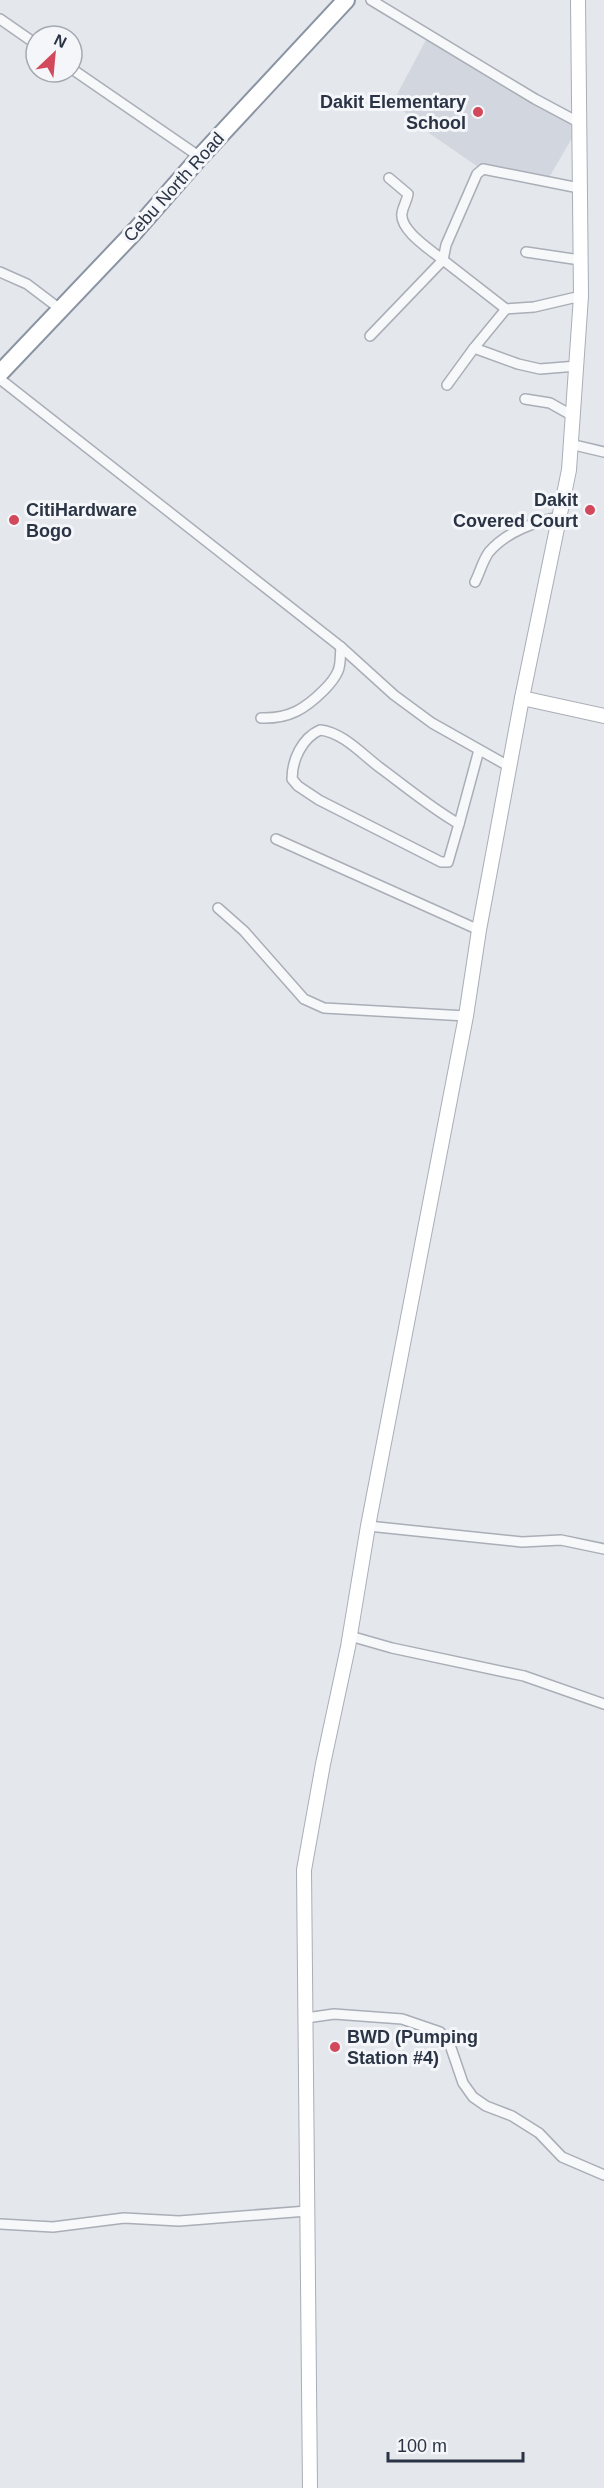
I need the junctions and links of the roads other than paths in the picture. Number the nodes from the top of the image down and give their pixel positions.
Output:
1 (346, 0) edge
2 (371, 0) edge
3 (578, 0) edge
4 (0, 19) edge
5 (24, 36) edge
6 (84, 77) edge
7 (580, 123) junction
8 (200, 157) junction
9 (389, 178) dead end
10 (579, 188) junction
11 (526, 252) dead end
12 (443, 260) junction
13 (580, 260) junction
14 (0, 272) edge
15 (581, 296) junction
16 (60, 309) junction
17 (506, 309) junction
18 (370, 336) dead end
19 (474, 348) junction
20 (577, 366) junction
21 (0, 373) edge
22 (0, 379) edge
23 (447, 385) dead end
24 (525, 399) dead end
25 (573, 416) junction
26 (570, 444) junction
27 (604, 452) edge
28 (560, 517) junction
29 (475, 582) dead end
30 (341, 647) junction
31 (522, 698) junction
32 (604, 716) edge
33 (261, 717) dead end
34 (479, 750) junction
35 (510, 767) junction
36 (459, 824) junction
37 (276, 839) dead end
38 (218, 908) dead end
39 (479, 930) junction
40 (466, 1016) junction
41 (368, 1526) junction
42 (604, 1549) edge
43 (350, 1635) junction
44 (604, 1704) edge
45 (306, 2018) junction
46 (604, 2175) edge
47 (308, 2211) junction
48 (0, 2224) edge
49 (310, 2488) edge

1 - 8 highway, Cebu North Road
2 - 7 street
3 - 7 main road
4 - 5 street
6 - 8 street
7 - 10 main road
8 - 16 highway, Cebu North Road
9 - 12 street
10 - 12 street
10 - 13 main road
11 - 13 street
12 - 17 street
12 - 18 street
13 - 15 main road
14 - 16 street
15 - 17 street
15 - 20 main road
16 - 21 highway, Cebu North Road
17 - 19 street
19 - 20 street
19 - 23 street
20 - 25 main road
22 - 30 street
24 - 25 street
25 - 26 main road
26 - 27 street
26 - 28 main road
28 - 29 street
28 - 31 main road
30 - 33 street
30 - 34 street
31 - 32 main road
31 - 35 main road
34 - 35 street
34 - 36 street
35 - 39 main road
36 - 36 street
37 - 39 street
38 - 40 street
39 - 40 main road
40 - 41 main road
41 - 42 street
41 - 43 main road
43 - 44 street
43 - 45 main road
45 - 46 street
45 - 47 main road
47 - 48 street
47 - 49 main road

